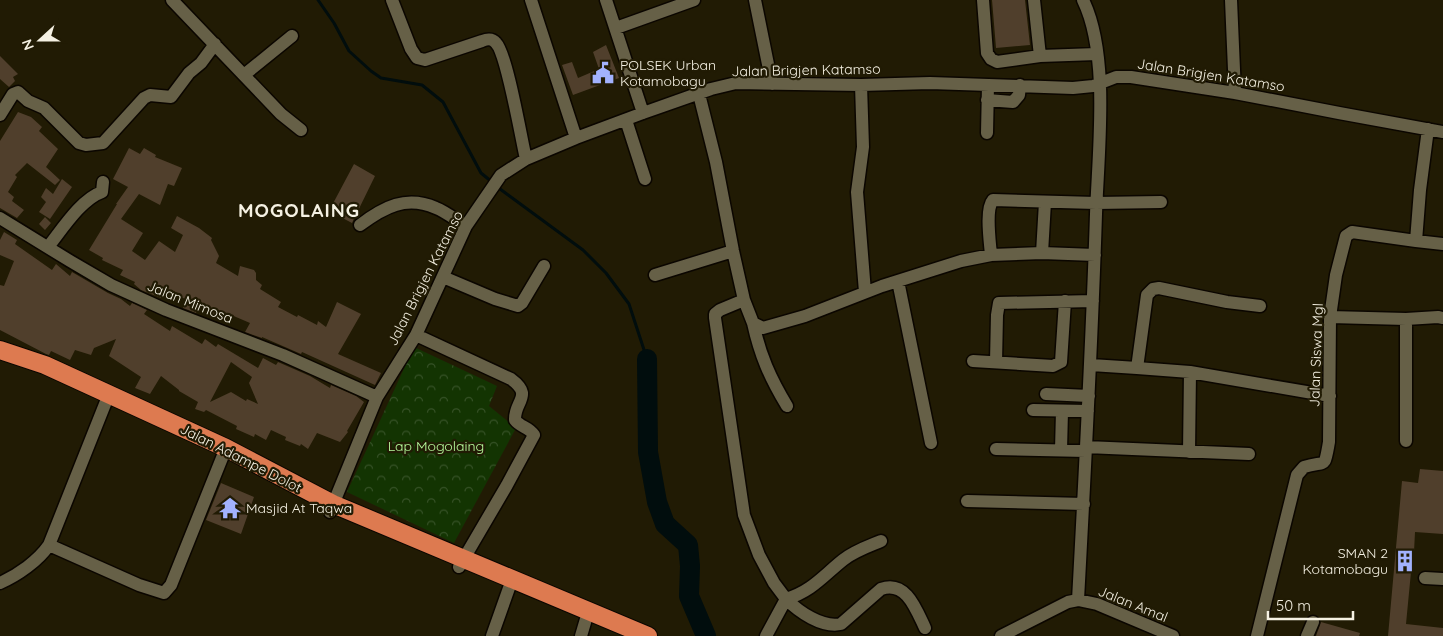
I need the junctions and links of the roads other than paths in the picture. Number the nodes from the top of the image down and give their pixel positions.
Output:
1 (172, 0) edge
2 (392, 0) edge
3 (531, 0) edge
4 (606, 0) edge
5 (694, 0) edge
6 (755, 0) edge
7 (983, 0) edge
8 (1034, 0) edge
9 (1083, 0) edge
10 (1231, 0) edge
11 (616, 28) junction
12 (292, 36) dead end
13 (215, 44) junction
14 (1096, 54) junction
15 (1040, 56) junction
16 (244, 76) junction
17 (1101, 83) junction
18 (772, 84) junction
19 (862, 84) junction
20 (988, 85) junction
21 (1020, 86) junction
22 (1235, 93) junction
23 (699, 94) junction
24 (987, 100) junction
25 (643, 113) junction
26 (0, 115) edge
27 (626, 120) junction
28 (1428, 129) junction
29 (302, 130) dead end
30 (1443, 132) edge
31 (987, 133) dead end
32 (576, 138) junction
33 (526, 158) junction
34 (645, 179) dead end
35 (102, 182) dead end
36 (1045, 202) junction
37 (1161, 202) dead end
38 (1096, 203) junction
39 (0, 218) edge
40 (360, 225) dead end
41 (466, 226) junction
42 (1416, 241) junction
43 (1443, 244) edge
44 (48, 247) junction
45 (733, 251) junction
46 (1042, 253) junction
47 (991, 254) junction
48 (1095, 255) junction
49 (544, 266) dead end
50 (655, 275) dead end
51 (443, 277) junction
52 (898, 281) junction
53 (864, 292) junction
54 (744, 300) junction
55 (1064, 301) junction
56 (1093, 301) junction
57 (1260, 306) dead end
58 (1330, 317) junction
59 (1443, 318) edge
60 (1406, 319) junction
61 (753, 323) junction
62 (416, 335) junction
63 (0, 350) edge
64 (0, 359) edge
65 (973, 361) dead end
66 (996, 362) junction
67 (1091, 365) junction
68 (1137, 368) junction
69 (1190, 372) junction
70 (1046, 394) dead end
71 (1089, 396) junction
72 (1330, 396) junction
73 (377, 397) junction
74 (107, 398) junction
75 (788, 406) dead end
76 (1033, 410) dead end
77 (1062, 411) junction
78 (1088, 411) junction
79 (1406, 441) dead end
80 (931, 443) dead end
81 (996, 449) dead end
82 (1086, 449) junction
83 (1062, 450) junction
84 (225, 452) junction
85 (1190, 452) junction
86 (1249, 454) dead end
87 (967, 501) dead end
88 (1084, 504) junction
89 (332, 508) junction
90 (881, 541) dead end
91 (49, 545) junction
92 (461, 563) junction
93 (1425, 578) dead end
94 (1443, 579) edge
95 (0, 583) edge
96 (510, 588) junction
97 (786, 599) junction
98 (1078, 600) junction
99 (586, 619) junction
100 (1312, 622) dead end
101 (925, 628) dead end
102 (1022, 632) edge
103 (492, 636) edge
104 (580, 636) edge
105 (626, 636) edge
106 (648, 636) edge
107 (766, 636) edge
108 (1001, 636) edge
109 (1173, 636) edge
110 (1256, 636) edge
111 (1307, 636) edge

1 - 13 street
2 - 33 street
3 - 32 street
4 - 11 street
5 - 11 street
6 - 18 street
7 - 15 street
8 - 15 street
9 - 14 street
10 - 22 street
11 - 25 street
12 - 16 street
13 - 16 street
13 - 26 street
14 - 15 street
14 - 17 street
16 - 29 street
17 - 21 street, Jalan Brigjen Katamso
17 - 22 street, Jalan Brigjen Katamso
17 - 38 street
18 - 19 street, Jalan Brigjen Katamso
18 - 23 street, Jalan Brigjen Katamso
19 - 20 street, Jalan Brigjen Katamso
19 - 53 street
20 - 21 street, Jalan Brigjen Katamso
20 - 24 street
21 - 24 street
22 - 28 street, Jalan Brigjen Katamso
23 - 25 street, Jalan Brigjen Katamso
23 - 45 street
24 - 31 street
25 - 27 street, Jalan Brigjen Katamso
27 - 32 street, Jalan Brigjen Katamso
27 - 34 street
28 - 30 street, Jalan Brigjen Katamso
28 - 42 street
32 - 33 street, Jalan Brigjen Katamso
33 - 41 street, Jalan Brigjen Katamso
35 - 44 street
36 - 38 street
36 - 46 street
36 - 47 street
37 - 38 street
38 - 48 street
39 - 44 street, Jalan Mimosa
40 - 41 street
41 - 51 street, Jalan Brigjen Katamso
42 - 43 street
42 - 58 street, Jalan Siswa Mgl
44 - 73 street, Jalan Mimosa
45 - 50 street
45 - 54 street
46 - 47 street
46 - 48 street
47 - 52 street
48 - 56 street
49 - 51 street
51 - 62 street, Jalan Brigjen Katamso
52 - 53 street
52 - 80 street
53 - 61 street
54 - 61 street
54 - 97 street
55 - 56 street
55 - 66 street
55 - 66 street
56 - 67 street
57 - 68 street
58 - 60 street
58 - 72 street, Jalan Siswa Mgl
59 - 60 street
60 - 79 street
61 - 75 street
62 - 73 street, Jalan Brigjen Katamso
62 - 92 street
63 - 74 highway, Jalan Adampe Dolot
64 - 74 highway, Jalan Adampe Dolot
65 - 66 street
67 - 68 street
67 - 71 street
68 - 69 street
69 - 72 street
69 - 85 street
70 - 71 street
71 - 78 street
72 - 110 street, Jalan Siswa Mgl
73 - 89 street, Jalan Brigjen Katamso
74 - 84 highway, Jalan Adampe Dolot
74 - 91 street
76 - 77 street
77 - 78 street
77 - 83 street
78 - 82 street
81 - 83 street
82 - 83 street
82 - 85 street
82 - 88 street
84 - 89 highway, Jalan Adampe Dolot
84 - 91 street
85 - 86 street
87 - 88 street
88 - 98 street
89 - 92 highway, Jalan Adampe Dolot
90 - 97 street
91 - 95 street
92 - 96 highway, Jalan Adampe Dolot
92 - 106 highway, Jalan Adampe Dolot
93 - 94 street
96 - 99 highway, Jalan Adampe Dolot
96 - 103 street
97 - 101 street
97 - 107 street
98 - 102 street, Jalan Amal
98 - 109 street, Jalan Amal
99 - 104 street
99 - 105 highway, Jalan Adampe Dolot
100 - 111 street
102 - 108 street, Jalan Amal

